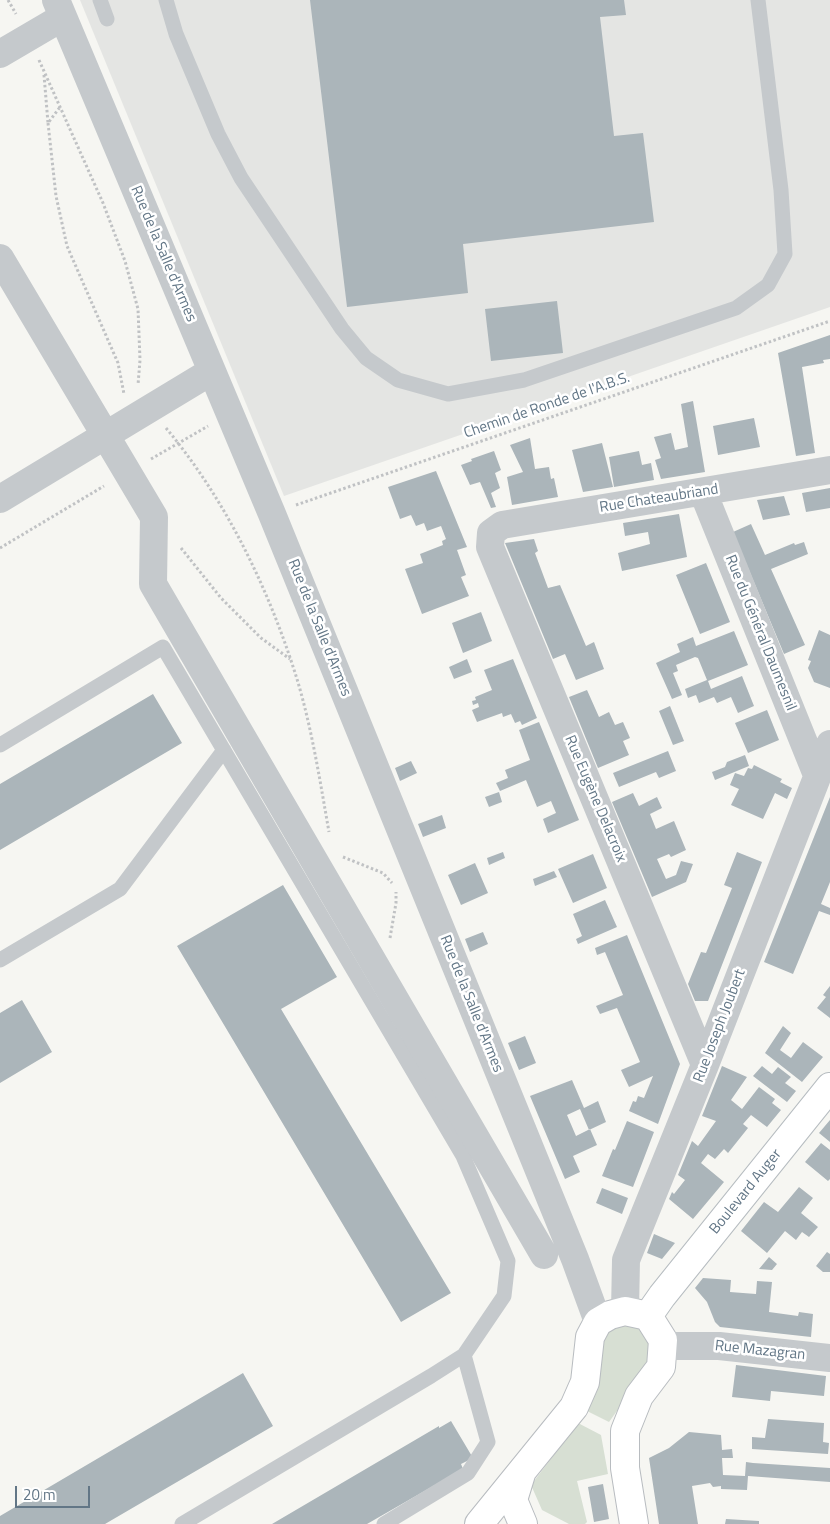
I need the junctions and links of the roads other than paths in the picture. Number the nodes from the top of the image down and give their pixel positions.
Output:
1 (100, 0) edge
2 (166, 0) edge
3 (758, 0) edge
4 (60, 8) edge
5 (107, 19) dead end
6 (0, 54) edge
7 (0, 258) edge
8 (212, 371) junction
9 (106, 436) junction
10 (830, 470) edge
11 (703, 492) junction
12 (0, 499) edge
13 (491, 533) joint
14 (830, 744) edge
15 (0, 745) edge
16 (224, 750) junction
17 (818, 775) junction
18 (0, 960) edge
19 (705, 1065) junction
20 (830, 1088) edge
21 (544, 1255) dead end
22 (645, 1308) junction
23 (598, 1322) junction
24 (663, 1346) junction
25 (464, 1355) junction
26 (830, 1358) edge
27 (522, 1470) junction
28 (182, 1524) edge
29 (384, 1524) edge
30 (479, 1524) edge
31 (523, 1524) edge
32 (634, 1524) edge

1 - 5 lane
2 - 3 lane
4 - 6 street
4 - 8 street, Rue de la Salle d'Armes
7 - 9 street
8 - 9 street
8 - 23 street, Rue de la Salle d'Armes
9 - 12 street
9 - 21 street
10 - 11 street, Rue Chateaubriand
11 - 13 street, Rue Chateaubriand
11 - 17 street, Rue du Général Daumesnil
13 - 19 street, Rue Eugène Delacroix
14 - 17 street, Rue Joseph Joubert
15 - 16 lane
16 - 18 lane
16 - 25 lane
17 - 19 street, Rue Joseph Joubert
19 - 22 street, Rue Joseph Joubert
20 - 22 main road, Boulevard Auger
22 - 23 main road
22 - 24 main road
23 - 27 main road
24 - 26 street, Rue Mazagran
24 - 32 main road
25 - 28 lane
25 - 29 lane
27 - 30 main road
27 - 31 main road

